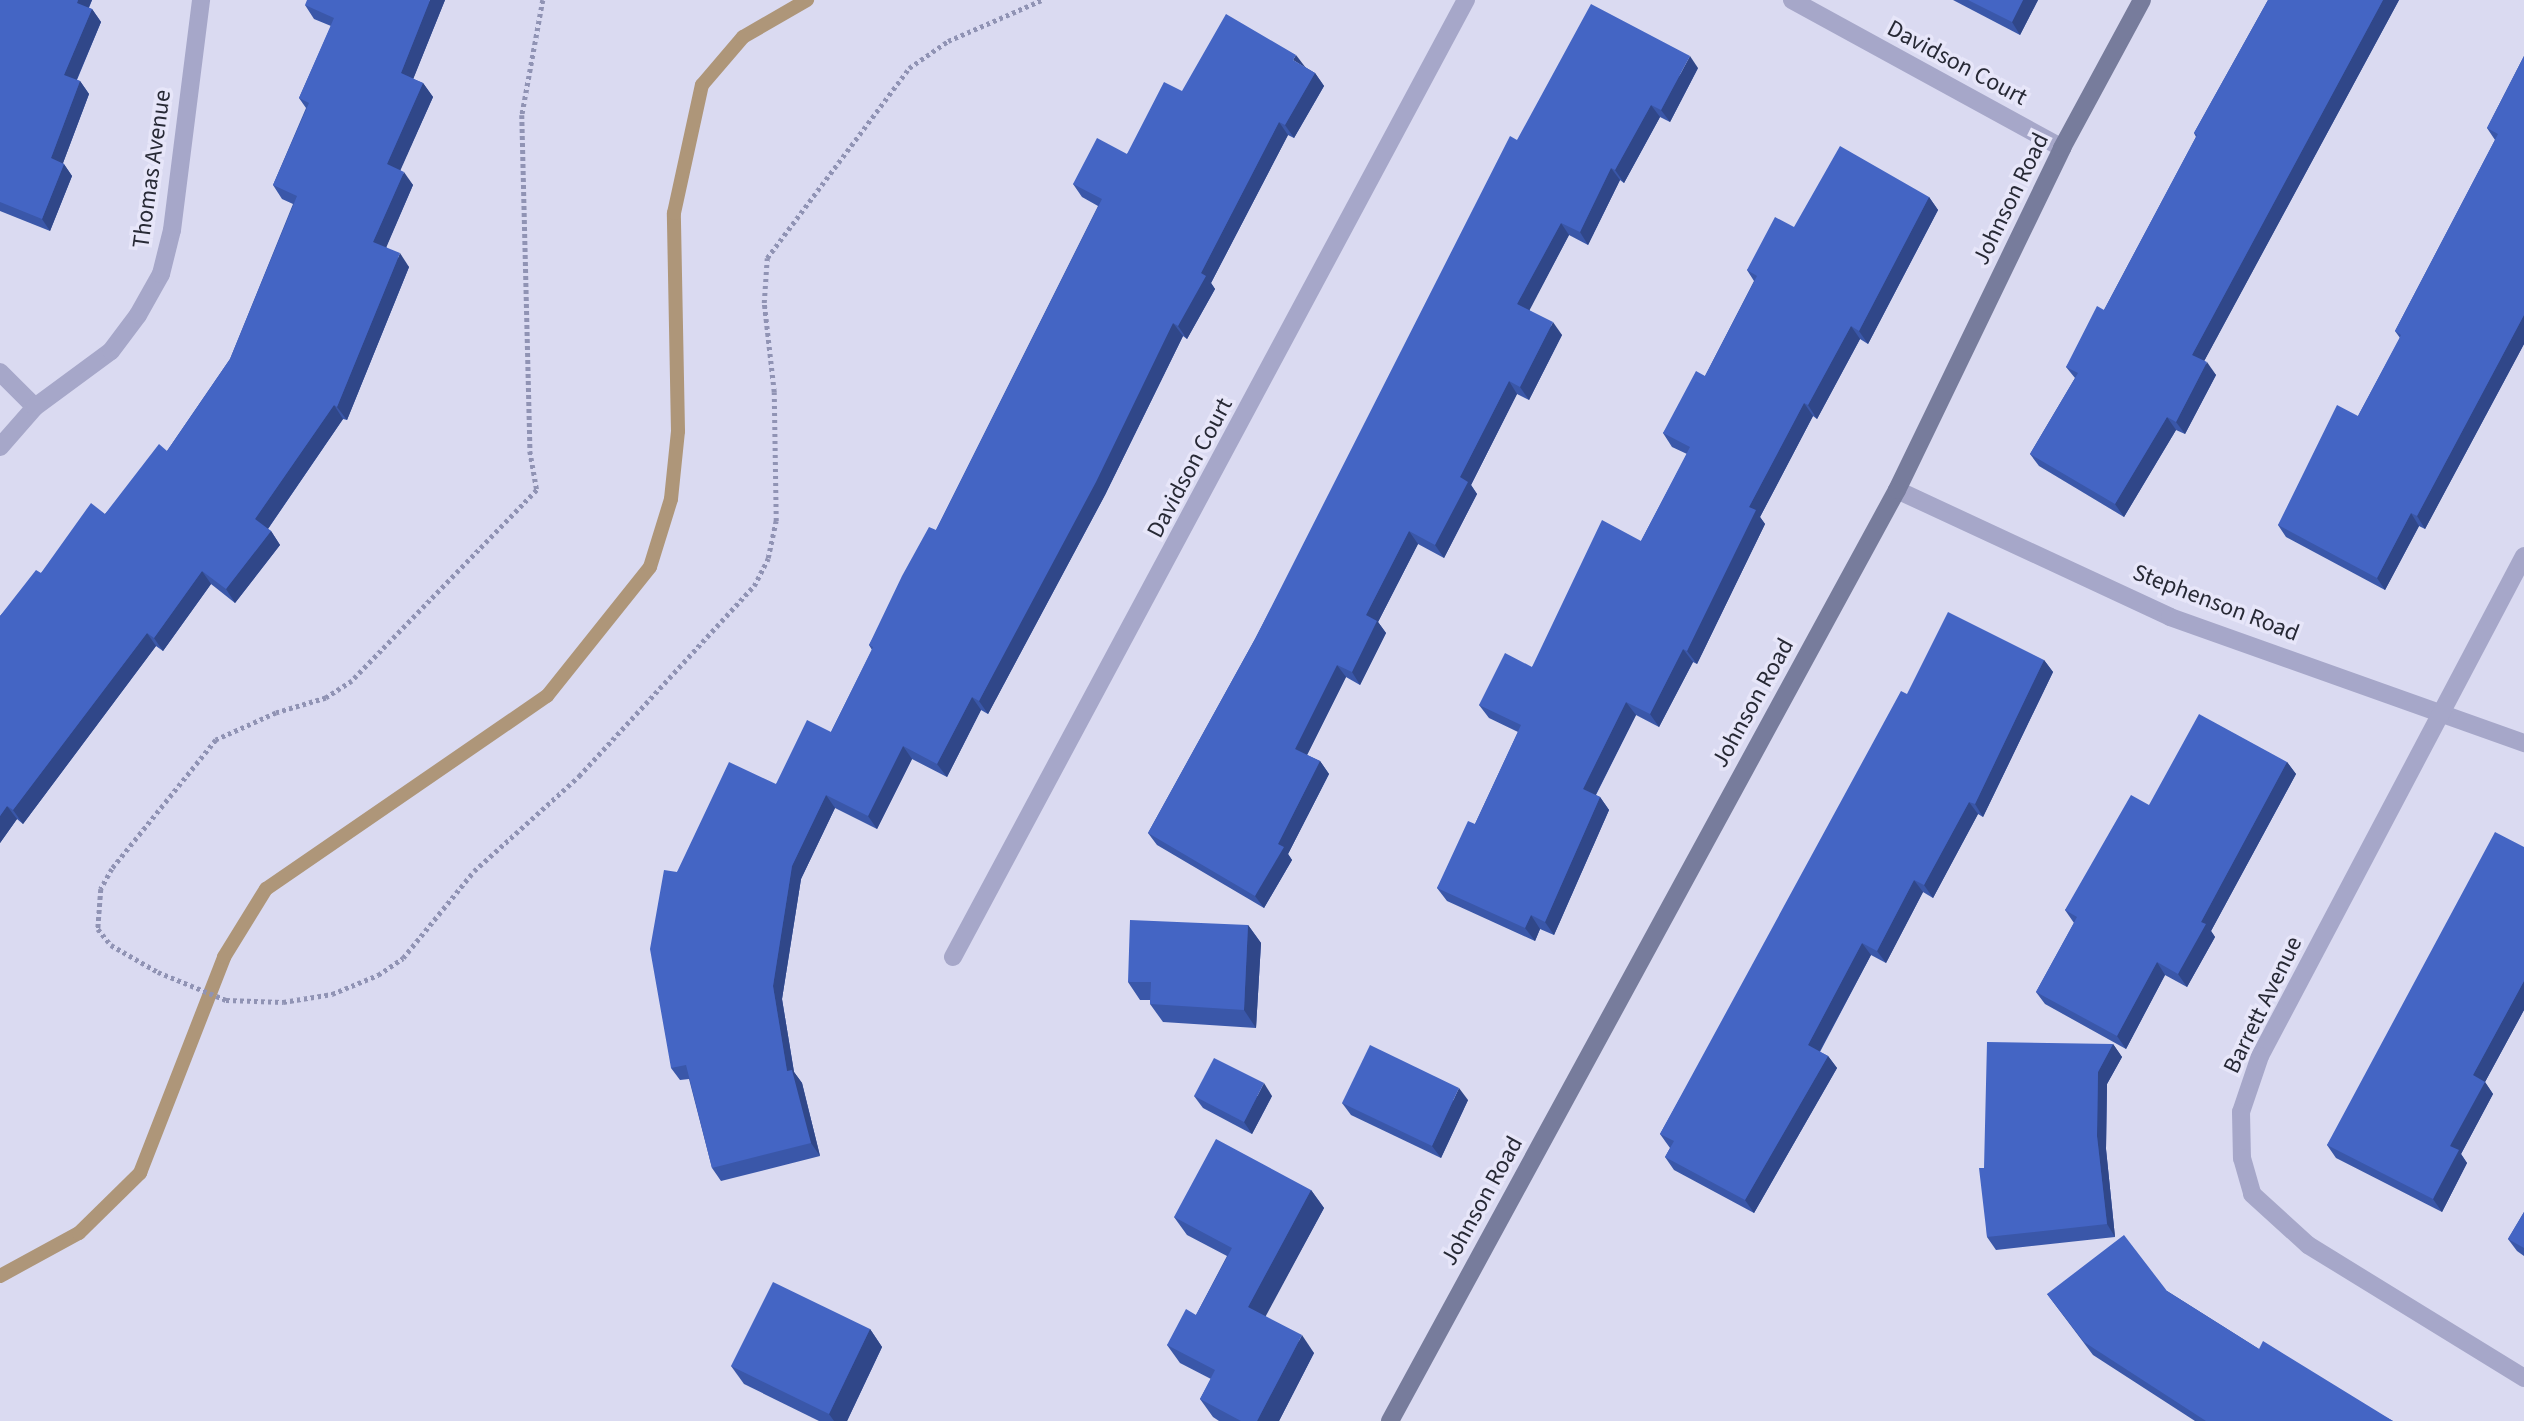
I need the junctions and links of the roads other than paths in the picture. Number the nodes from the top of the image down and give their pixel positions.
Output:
1 (201, 0) edge
2 (1466, 0) edge
3 (1792, 0) edge
4 (2142, 0) edge
5 (2062, 148) junction
6 (0, 372) edge
7 (35, 407) junction
8 (0, 447) edge
9 (1897, 490) junction
10 (2524, 556) edge
11 (2442, 711) junction
12 (2524, 743) edge
13 (953, 957) dead end
14 (2524, 1378) edge
15 (1390, 1421) edge

1 - 7 street, Thomas Avenue
2 - 13 street, Davidson Court
3 - 5 street, Davidson Court
4 - 5 street, Johnson Road
5 - 9 street, Johnson Road
6 - 7 street
7 - 8 street, Thomas Avenue
9 - 11 street, Stephenson Road
9 - 15 street, Johnson Road
10 - 11 street, Barrett Avenue
11 - 12 street, Stephenson Road
11 - 14 street, Barrett Avenue

